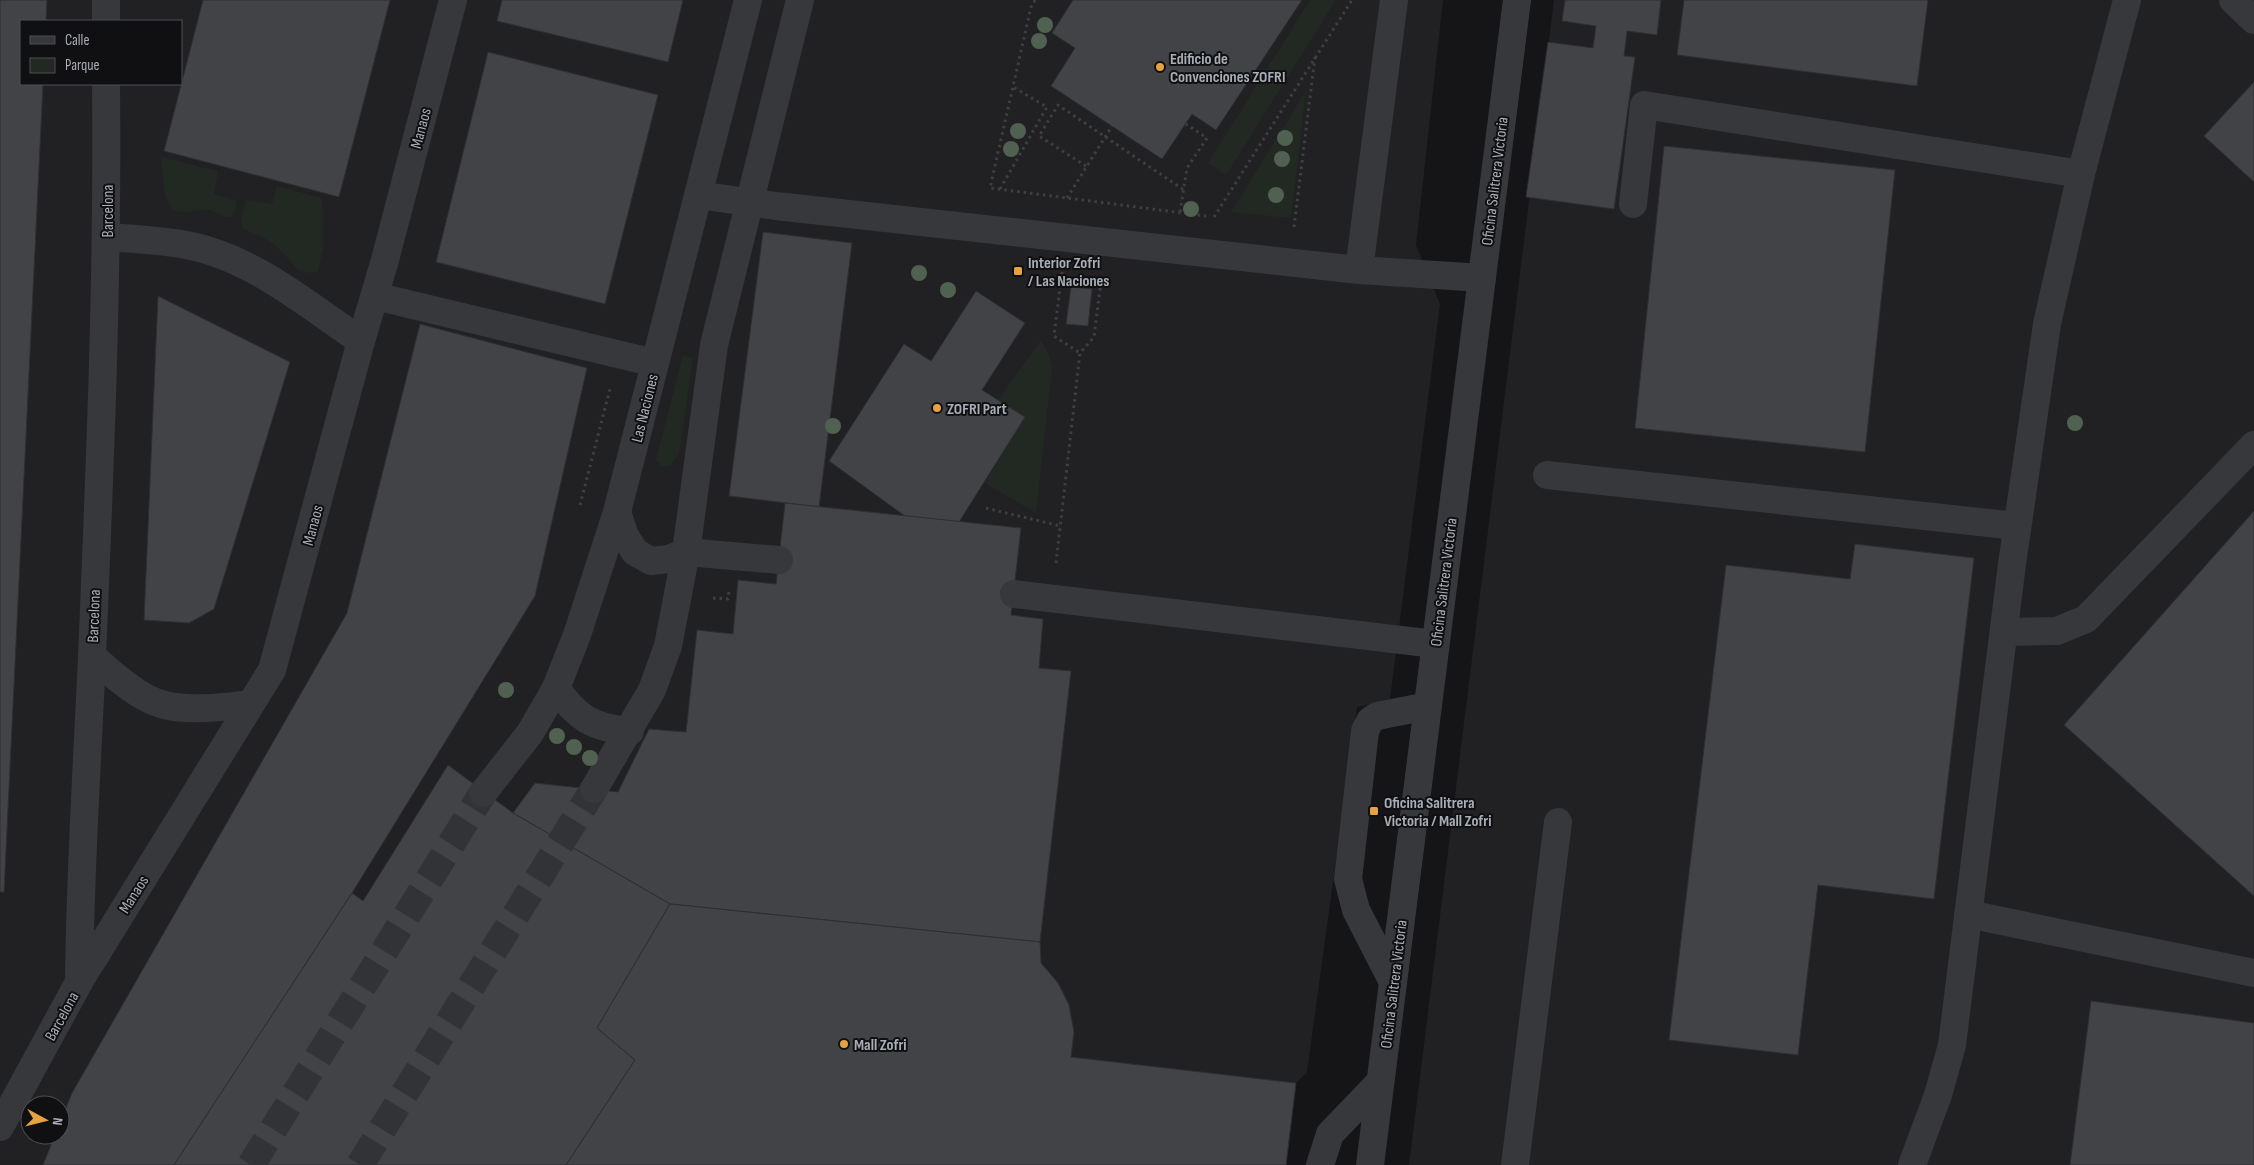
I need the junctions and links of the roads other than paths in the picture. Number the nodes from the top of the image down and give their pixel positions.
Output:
1 (106, 0) edge
2 (453, 0) edge
3 (748, 0) edge
4 (800, 0) edge
5 (1394, 0) edge
6 (1517, 0) edge
7 (2127, 0) edge
8 (2233, 0) edge
9 (106, 20) edge
10 (2254, 20) edge
11 (106, 85) edge
12 (2081, 174) junction
13 (698, 195) junction
14 (748, 202) junction
15 (1633, 204) dead end
16 (107, 237) junction
17 (1359, 270) junction
18 (1482, 278) junction
19 (374, 296) junction
20 (361, 341) junction
21 (655, 362) junction
22 (2254, 445) edge
23 (1547, 474) dead end
24 (617, 512) junction
25 (2017, 526) junction
26 (686, 552) junction
27 (779, 560) dead end
28 (1014, 594) dead end
29 (2005, 632) junction
30 (1435, 644) junction
31 (92, 656) junction
32 (556, 688) junction
33 (250, 704) junction
34 (1428, 706) junction
35 (630, 730) junction
36 (594, 789) tunnel mouth
37 (482, 792) tunnel mouth
38 (1558, 822) dead end
39 (1968, 914) junction
40 (2254, 973) edge
41 (79, 982) junction
42 (1393, 982) junction
43 (1380, 1082) junction
44 (0, 1127) edge
45 (1320, 1165) edge
46 (1370, 1165) edge
47 (1516, 1165) edge
48 (1912, 1165) edge

1 - 9 street
2 - 19 street, Manaos
3 - 13 street, Las Naciones
4 - 14 street
5 - 17 street
6 - 18 street, Oficina Salitrera Victoria
7 - 12 street
8 - 10 street
11 - 16 street, Barcelona
12 - 15 street
12 - 25 street
13 - 14 street
13 - 21 street, Las Naciones
14 - 17 street
14 - 26 street
16 - 20 street
16 - 31 street, Barcelona
17 - 18 street
18 - 30 street, Oficina Salitrera Victoria
19 - 20 street, Manaos
19 - 21 street
20 - 33 street, Manaos
21 - 24 street, Las Naciones
22 - 29 street
23 - 25 street
24 - 26 street
24 - 32 street, Las Naciones
25 - 29 street
26 - 27 street
26 - 35 street
28 - 30 street
29 - 39 street
30 - 34 street, Oficina Salitrera Victoria
31 - 33 street
31 - 41 street, Barcelona
32 - 35 street
32 - 37 street, Las Naciones
33 - 41 street, Manaos
34 - 42 street, Oficina Salitrera Victoria
34 - 42 street
35 - 36 street
38 - 47 street
39 - 40 street
39 - 48 street
41 - 44 street, Barcelona
42 - 43 street, Oficina Salitrera Victoria
43 - 45 street
43 - 46 street, Oficina Salitrera Victoria

